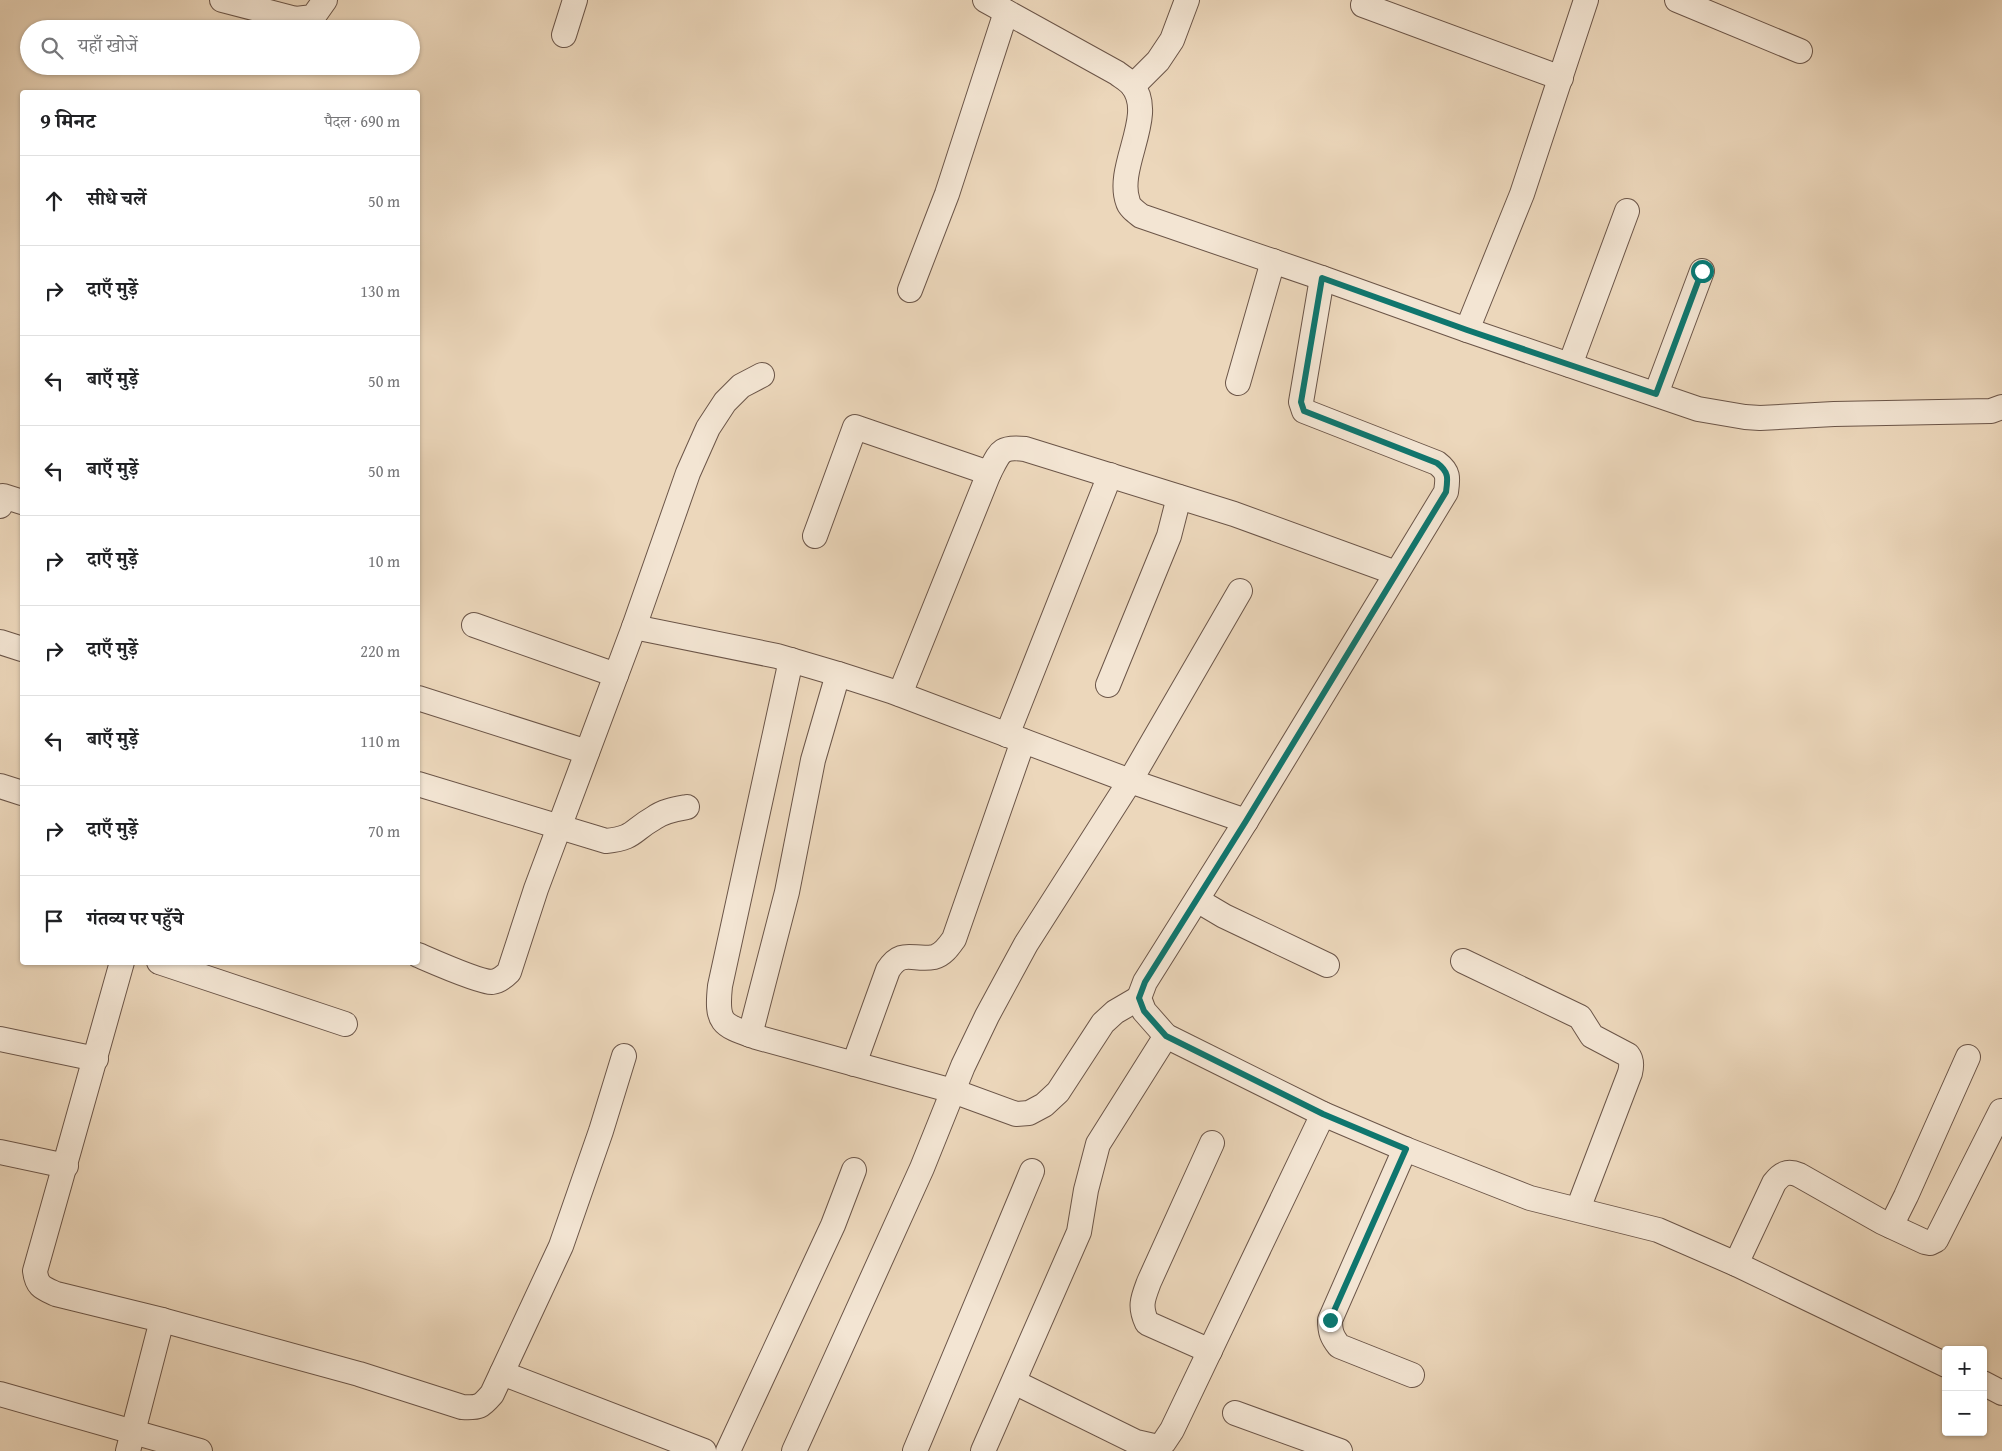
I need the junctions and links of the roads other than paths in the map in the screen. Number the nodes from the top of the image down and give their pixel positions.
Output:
1 (222, 0) edge
2 (325, 0) edge
3 (575, 0) edge
4 (985, 0) edge
5 (1187, 0) edge
6 (1586, 0) edge
7 (1677, 0) edge
8 (1363, 5) dead end
9 (1006, 12) junction
10 (564, 35) dead end
11 (1800, 51) dead end
12 (1561, 78) junction
13 (1133, 86) junction
14 (1627, 211) dead end
15 (1273, 261) junction
16 (1702, 271) dead end
17 (1322, 278) junction
18 (910, 290) dead end
19 (1467, 330) junction
20 (1570, 365) junction
21 (762, 375) dead end
22 (1238, 383) dead end
23 (1656, 394) junction
24 (2002, 407) edge
25 (989, 473) junction
26 (1110, 475) junction
27 (1179, 497) junction
28 (20, 501) edge
29 (0, 506) edge
30 (815, 536) dead end
31 (1396, 574) junction
32 (1240, 590) dead end
33 (474, 625) dead end
34 (634, 627) junction
35 (0, 642) edge
36 (20, 648) edge
37 (791, 660) junction
38 (838, 674) junction
39 (616, 675) junction
40 (1108, 684) dead end
41 (900, 694) junction
42 (420, 699) edge
43 (1015, 738) junction
44 (587, 752) junction
45 (1130, 781) junction
46 (420, 785) edge
47 (0, 786) edge
48 (20, 792) edge
49 (687, 807) dead end
50 (1246, 821) junction
51 (559, 828) junction
52 (1197, 900) junction
53 (420, 956) edge
54 (1463, 961) dead end
55 (121, 965) edge
56 (168, 965) edge
57 (1327, 966) dead end
58 (1139, 998) junction
59 (345, 1024) dead end
60 (750, 1035) junction
61 (1166, 1036) junction
62 (0, 1039) edge
63 (624, 1056) dead end
64 (1968, 1057) dead end
65 (96, 1059) junction
66 (854, 1064) junction
67 (953, 1091) junction
68 (2001, 1111) edge
69 (1323, 1114) junction
70 (1212, 1143) dead end
71 (1406, 1149) junction
72 (0, 1152) edge
73 (66, 1166) junction
74 (854, 1170) dead end
75 (1032, 1171) dead end
76 (1578, 1209) junction
77 (1891, 1226) junction
78 (1736, 1264) junction
79 (162, 1320) junction
80 (1210, 1351) junction
81 (1942, 1363) edge
82 (502, 1374) junction
83 (1412, 1375) dead end
84 (1014, 1382) junction
85 (1987, 1385) edge
86 (2002, 1392) edge
87 (0, 1394) edge
88 (1235, 1413) dead end
89 (130, 1441) edge
90 (1124, 1444) edge
91 (200, 1451) edge
92 (704, 1451) edge
93 (728, 1451) edge
94 (794, 1451) edge
95 (916, 1451) edge
96 (983, 1451) edge
97 (1340, 1451) edge

1 - 2 street
3 - 10 street
4 - 9 street
5 - 13 street
6 - 12 street
7 - 11 street
8 - 12 street
9 - 13 street
9 - 18 street
12 - 19 street
13 - 15 street
14 - 20 street
15 - 17 street
15 - 22 street
16 - 23 street
17 - 19 street
17 - 31 street
19 - 20 street
20 - 23 street
21 - 34 street
23 - 24 street
25 - 26 street
25 - 30 street
25 - 41 street
26 - 27 street
26 - 43 street
27 - 31 street
27 - 40 street
28 - 29 street
31 - 50 street
32 - 45 street
33 - 39 street
34 - 37 street
34 - 39 street
35 - 36 street
37 - 38 street
37 - 60 street
38 - 41 street
38 - 60 street
39 - 44 street
41 - 43 street
42 - 44 street
43 - 45 street
43 - 66 street
44 - 51 street
45 - 50 street
45 - 67 street
46 - 51 street
47 - 48 street
49 - 51 street
50 - 52 street
51 - 53 street
52 - 57 street
52 - 58 street
54 - 76 street
55 - 65 street
56 - 59 street
58 - 61 street
58 - 67 street
60 - 66 street
61 - 69 street
61 - 84 street
62 - 65 street
63 - 82 street
64 - 77 street
65 - 73 street
66 - 67 street
67 - 94 street
68 - 77 street
69 - 71 street
69 - 80 street
70 - 80 street
71 - 76 street
71 - 83 street
72 - 73 street
73 - 79 street
74 - 93 street
75 - 95 street
76 - 78 street
77 - 78 street
78 - 81 street
79 - 82 street
79 - 89 street
80 - 90 street
82 - 92 street
84 - 90 street
84 - 96 street
85 - 86 street
87 - 89 street
88 - 97 street
89 - 91 street

